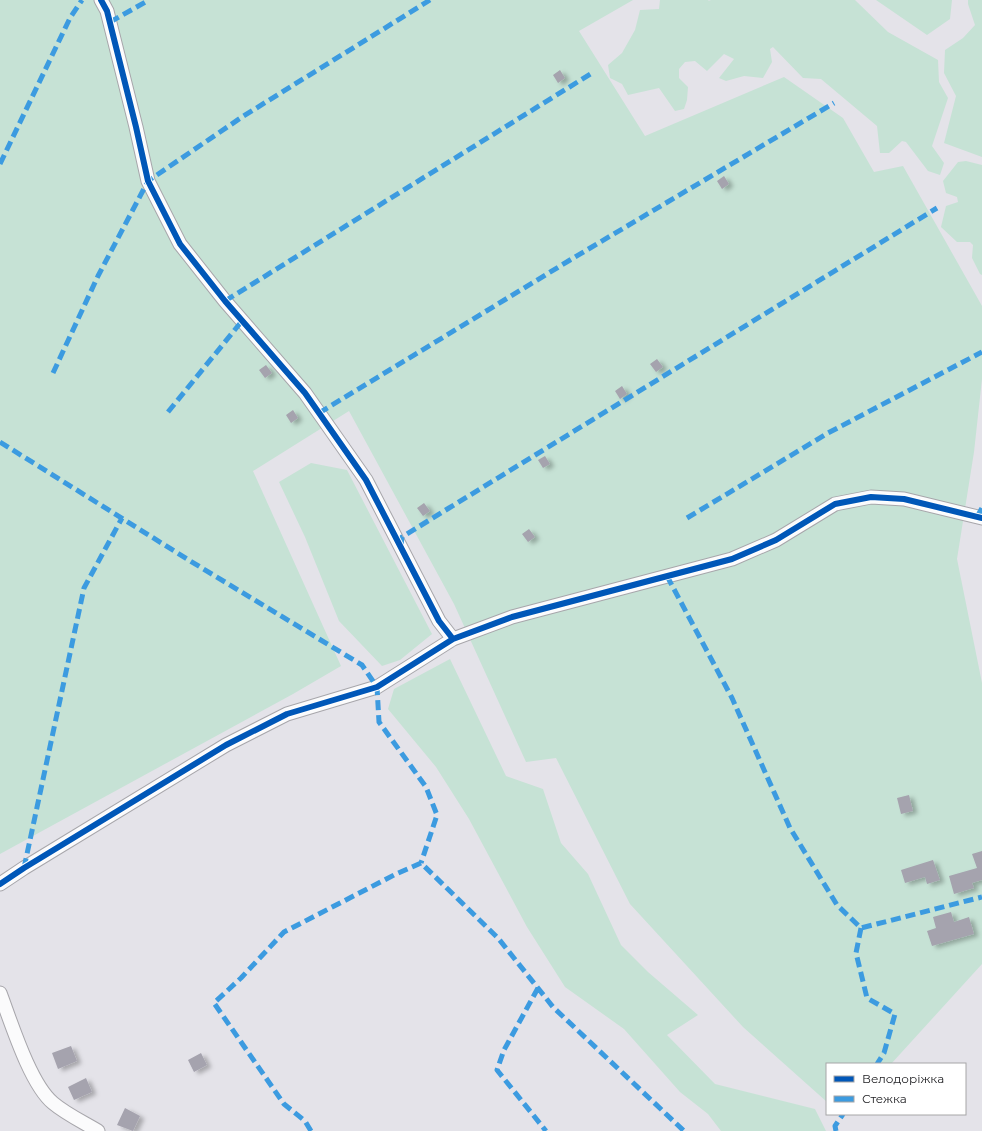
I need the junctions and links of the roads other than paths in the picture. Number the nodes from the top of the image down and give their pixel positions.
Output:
1 (101, 0) edge
2 (982, 518) edge
3 (453, 639) junction
4 (0, 884) edge
5 (0, 993) edge
6 (98, 1131) edge

1 - 3 street
2 - 3 street
3 - 4 street
5 - 6 street

